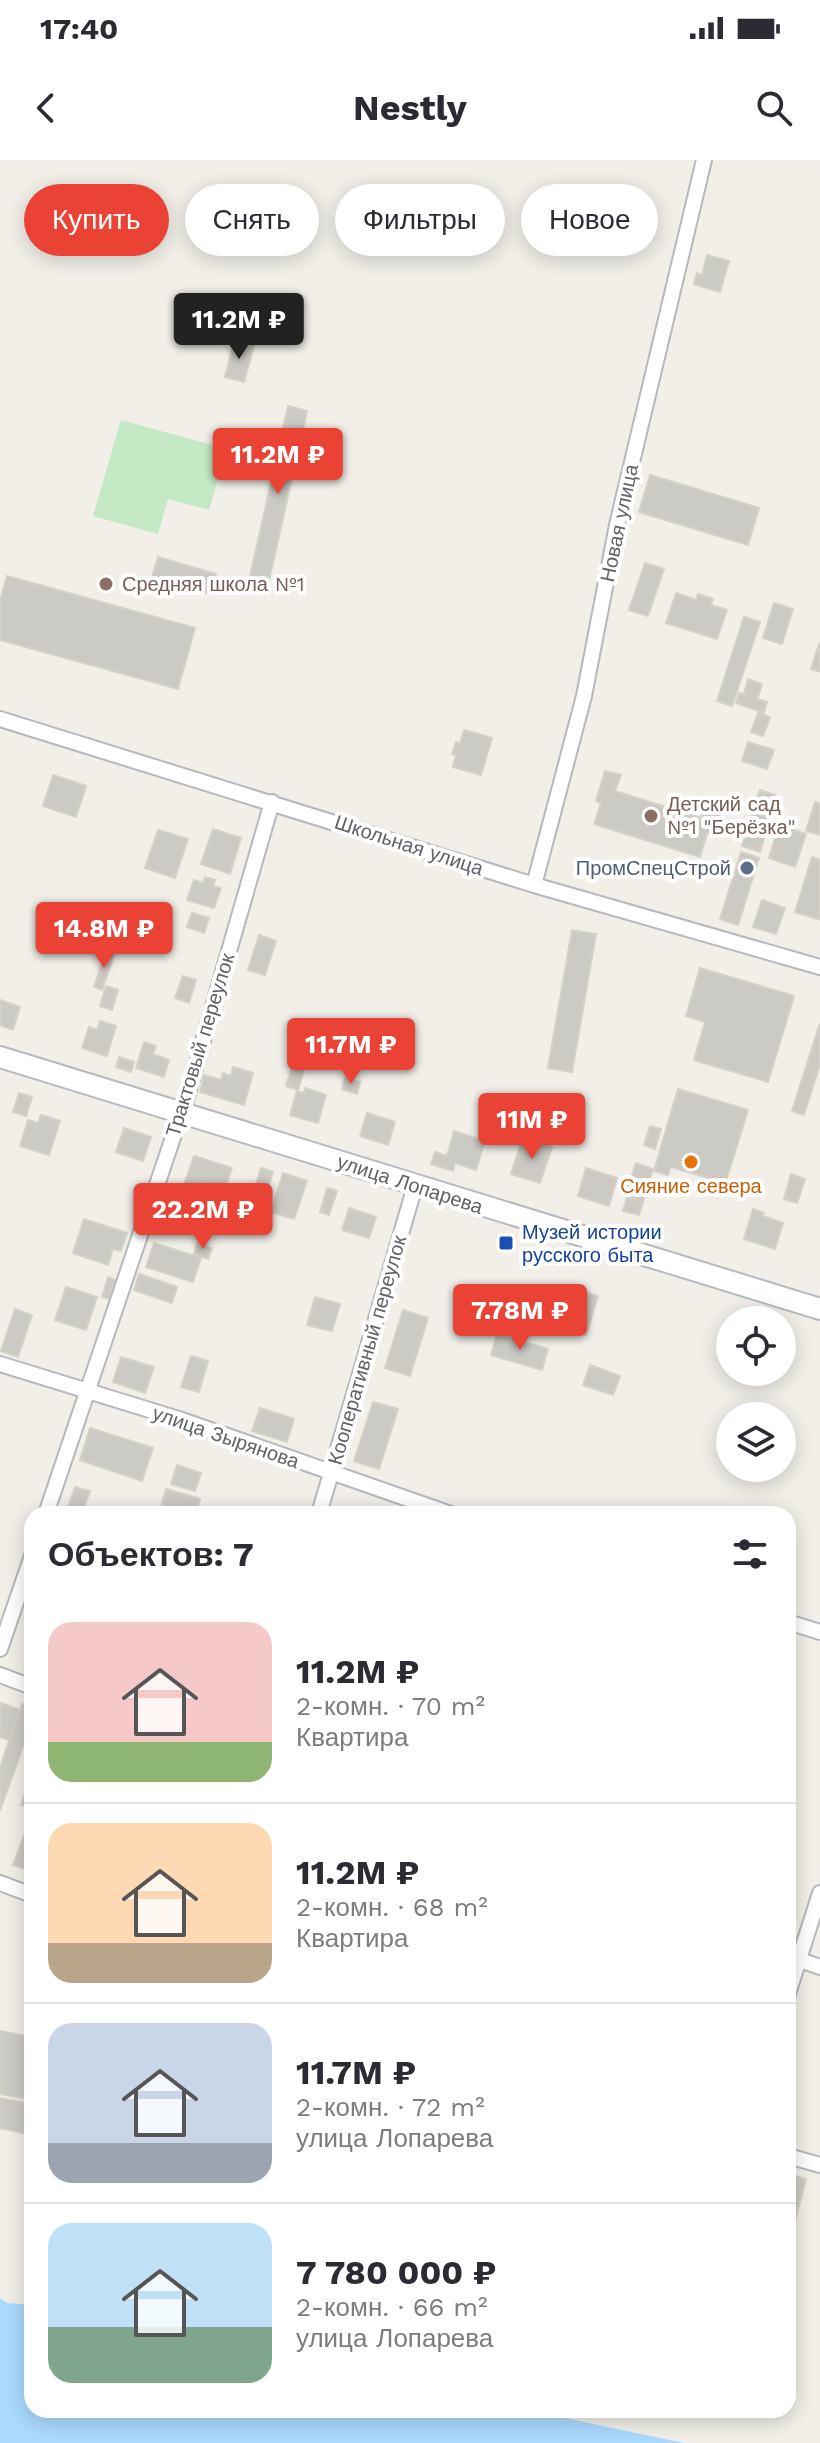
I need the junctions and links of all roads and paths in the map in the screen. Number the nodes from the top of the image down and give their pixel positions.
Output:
1 (704, 160) edge
2 (0, 719) edge
3 (272, 802) junction
4 (534, 885) junction
5 (820, 967) edge
6 (0, 1057) edge
7 (181, 1112) junction
8 (415, 1186) junction
9 (820, 1309) edge
10 (0, 1364) edge
11 (89, 1391) junction
12 (331, 1473) junction
13 (49, 1506) edge
14 (321, 1506) edge
15 (428, 1506) edge
16 (24, 1579) edge
17 (796, 1624) edge
18 (820, 1632) edge
19 (0, 1649) edge
20 (0, 1675) edge
21 (24, 1684) edge
22 (0, 1883) edge
23 (24, 1892) edge
24 (820, 1893) edge
25 (796, 1951) edge
26 (796, 1959) edge
27 (820, 1967) edge
28 (796, 2158) edge
29 (820, 2165) edge

1 - 4 street, Новая улица
2 - 3 street, Школьная улица
3 - 4 street, Школьная улица
3 - 7 street, Трактовый переулок
4 - 5 street, Школьная улица
6 - 7 main road, улица Лопарева
7 - 8 main road, улица Лопарева
7 - 11 street, Трактовый переулок
8 - 9 main road, улица Лопарева
8 - 12 street, Кооперативный переулок
10 - 11 street, улица Зырянова
11 - 12 street, улица Зырянова
11 - 13 street, Трактовый переулок
12 - 14 street, Кооперативный переулок
12 - 15 street, улица Зырянова
16 - 19 street
17 - 18 street
20 - 21 street
22 - 23 street
24 - 25 street
26 - 27 street
28 - 29 street

